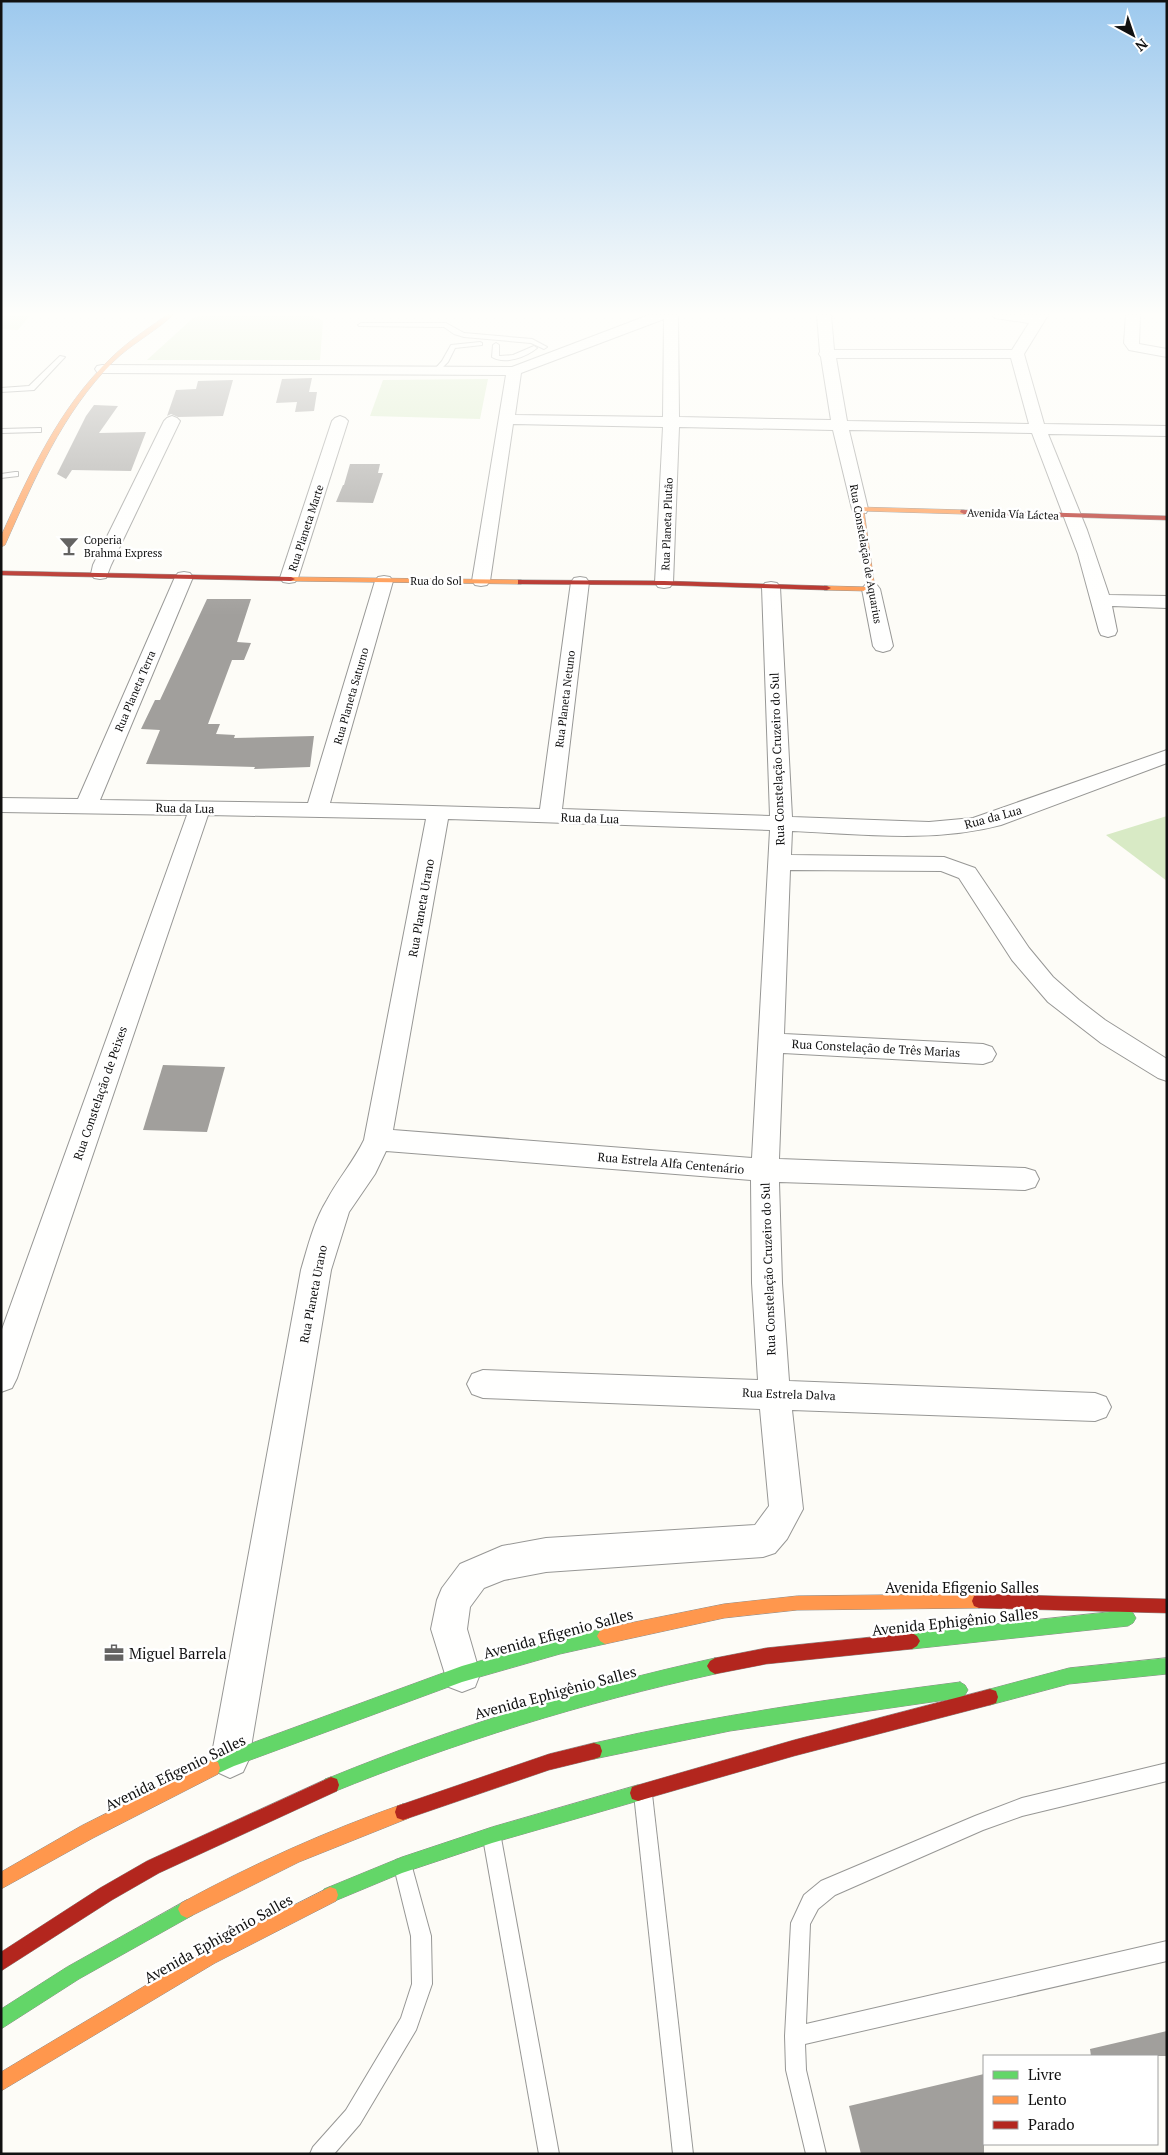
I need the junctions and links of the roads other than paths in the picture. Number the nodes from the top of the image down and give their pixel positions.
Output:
1 (67, 416) edge
2 (507, 416) edge
3 (671, 416) edge
4 (837, 416) edge
5 (1034, 416) edge
6 (47, 417) dead end
7 (506, 419) junction
8 (172, 421) dead end
9 (340, 421) dead end
10 (671, 422) junction
11 (839, 424) junction
12 (1038, 429) junction
13 (1, 431) edge
14 (1167, 431) edge
15 (36, 434) joint
16 (18, 470) joint
17 (1, 476) edge
18 (8, 488) dead end
19 (860, 509) junction
20 (1074, 516) junction
21 (1167, 518) edge
22 (1, 545) edge
23 (1, 573) edge
24 (100, 574) junction
25 (184, 577) junction
26 (289, 578) junction
27 (384, 581) junction
28 (481, 581) junction
29 (580, 582) junction
30 (664, 584) junction
31 (770, 587) junction
32 (871, 589) junction
33 (1102, 600) junction
34 (1167, 602) edge
35 (1108, 631) dead end
36 (883, 646) dead end
37 (1167, 756) edge
38 (1, 805) edge
39 (86, 806) junction
40 (200, 808) junction
41 (317, 811) junction
42 (438, 812) junction
43 (550, 816) junction
44 (781, 824) junction
45 (779, 862) junction
46 (770, 1043) junction
47 (983, 1054) dead end
48 (1167, 1071) edge
49 (378, 1140) junction
50 (765, 1170) junction
51 (1025, 1180) dead end
52 (1, 1378) edge
53 (483, 1384) dead end
54 (776, 1394) junction
55 (1095, 1407) dead end
56 (1167, 1606) edge
57 (1167, 1613) edge
58 (1167, 1666) edge
59 (462, 1674) junction
60 (1068, 1676) junction
61 (230, 1759) junction
62 (1167, 1772) edge
63 (643, 1792) junction
64 (492, 1835) junction
65 (402, 1865) junction
66 (1, 1881) edge
67 (1167, 1951) edge
68 (1, 1962) edge
69 (1, 2020) edge
70 (795, 2036) junction
71 (1, 2082) edge
72 (320, 2154) edge
73 (549, 2154) edge
74 (683, 2154) edge
75 (816, 2154) edge

1 - 22 main road
2 - 7 street
3 - 10 street, Rua Planeta Plutão
4 - 11 street, Rua Constelação de Aquarius
5 - 12 street
6 - 15 main road
7 - 10 street
7 - 28 street
8 - 24 street
9 - 26 street, Rua Planeta Marte
10 - 11 street
10 - 30 street, Rua Planeta Plutão
11 - 12 street
11 - 19 street, Rua Constelação de Aquarius
12 - 14 street
12 - 20 street
13 - 15 lane
16 - 17 lane
16 - 18 main road
19 - 20 main road, Avenida Vía Láctea
19 - 32 main road, Rua Constelação de Aquarius
20 - 21 main road, Avenida Vía Láctea
20 - 33 street
23 - 24 main road, Rua do Sol
24 - 25 main road, Rua do Sol
25 - 26 main road, Rua do Sol
25 - 39 street, Rua Planeta Terra
26 - 27 main road, Rua do Sol
27 - 28 main road, Rua do Sol
27 - 41 street, Rua Planeta Saturno
28 - 29 main road, Rua do Sol
29 - 30 main road, Rua do Sol
29 - 43 street, Rua Planeta Netuno
30 - 31 main road, Rua do Sol
31 - 32 main road, Rua do Sol
31 - 44 street, Rua Constelação Cruzeiro do Sul
32 - 36 street, Rua Constelação de Aquarius
33 - 34 street
33 - 35 street
37 - 44 street, Rua da Lua
38 - 39 street, Rua da Lua
39 - 40 street, Rua da Lua
40 - 41 street, Rua da Lua
40 - 52 street, Rua Constelação de Peixes
41 - 42 street, Rua da Lua
42 - 43 street, Rua da Lua
42 - 49 street, Rua Planeta Urano
43 - 44 street, Rua da Lua
44 - 45 street, Rua Constelação Cruzeiro do Sul
45 - 46 street, Rua Constelação Cruzeiro do Sul
45 - 48 street
46 - 47 street, Rua Constelação de Três Marias
46 - 50 street, Rua Constelação Cruzeiro do Sul
49 - 50 street, Rua Estrela Alfa Centenário
49 - 61 street, Rua Planeta Urano
50 - 51 street, Rua Estrela Alfa Centenário
50 - 54 street, Rua Constelação Cruzeiro do Sul
53 - 54 street, Rua Estrela Dalva
54 - 55 street, Rua Estrela Dalva
54 - 59 street, Rua Constelação Cruzeiro do Sul
56 - 59 main road, Avenida Efigenio Salles
57 - 68 main road, Avenida Ephigênio Salles
58 - 60 main road, Avenida Ephigênio Salles
59 - 61 main road, Avenida Efigenio Salles
60 - 63 main road, Avenida Ephigênio Salles
60 - 69 main road, Avenida Ephigênio Salles
61 - 66 main road, Avenida Efigenio Salles
62 - 70 lane
63 - 64 main road, Avenida Ephigênio Salles
63 - 74 lane
64 - 65 main road, Avenida Ephigênio Salles
64 - 73 lane
65 - 71 main road, Avenida Ephigênio Salles
65 - 72 lane
67 - 70 lane
70 - 75 lane

